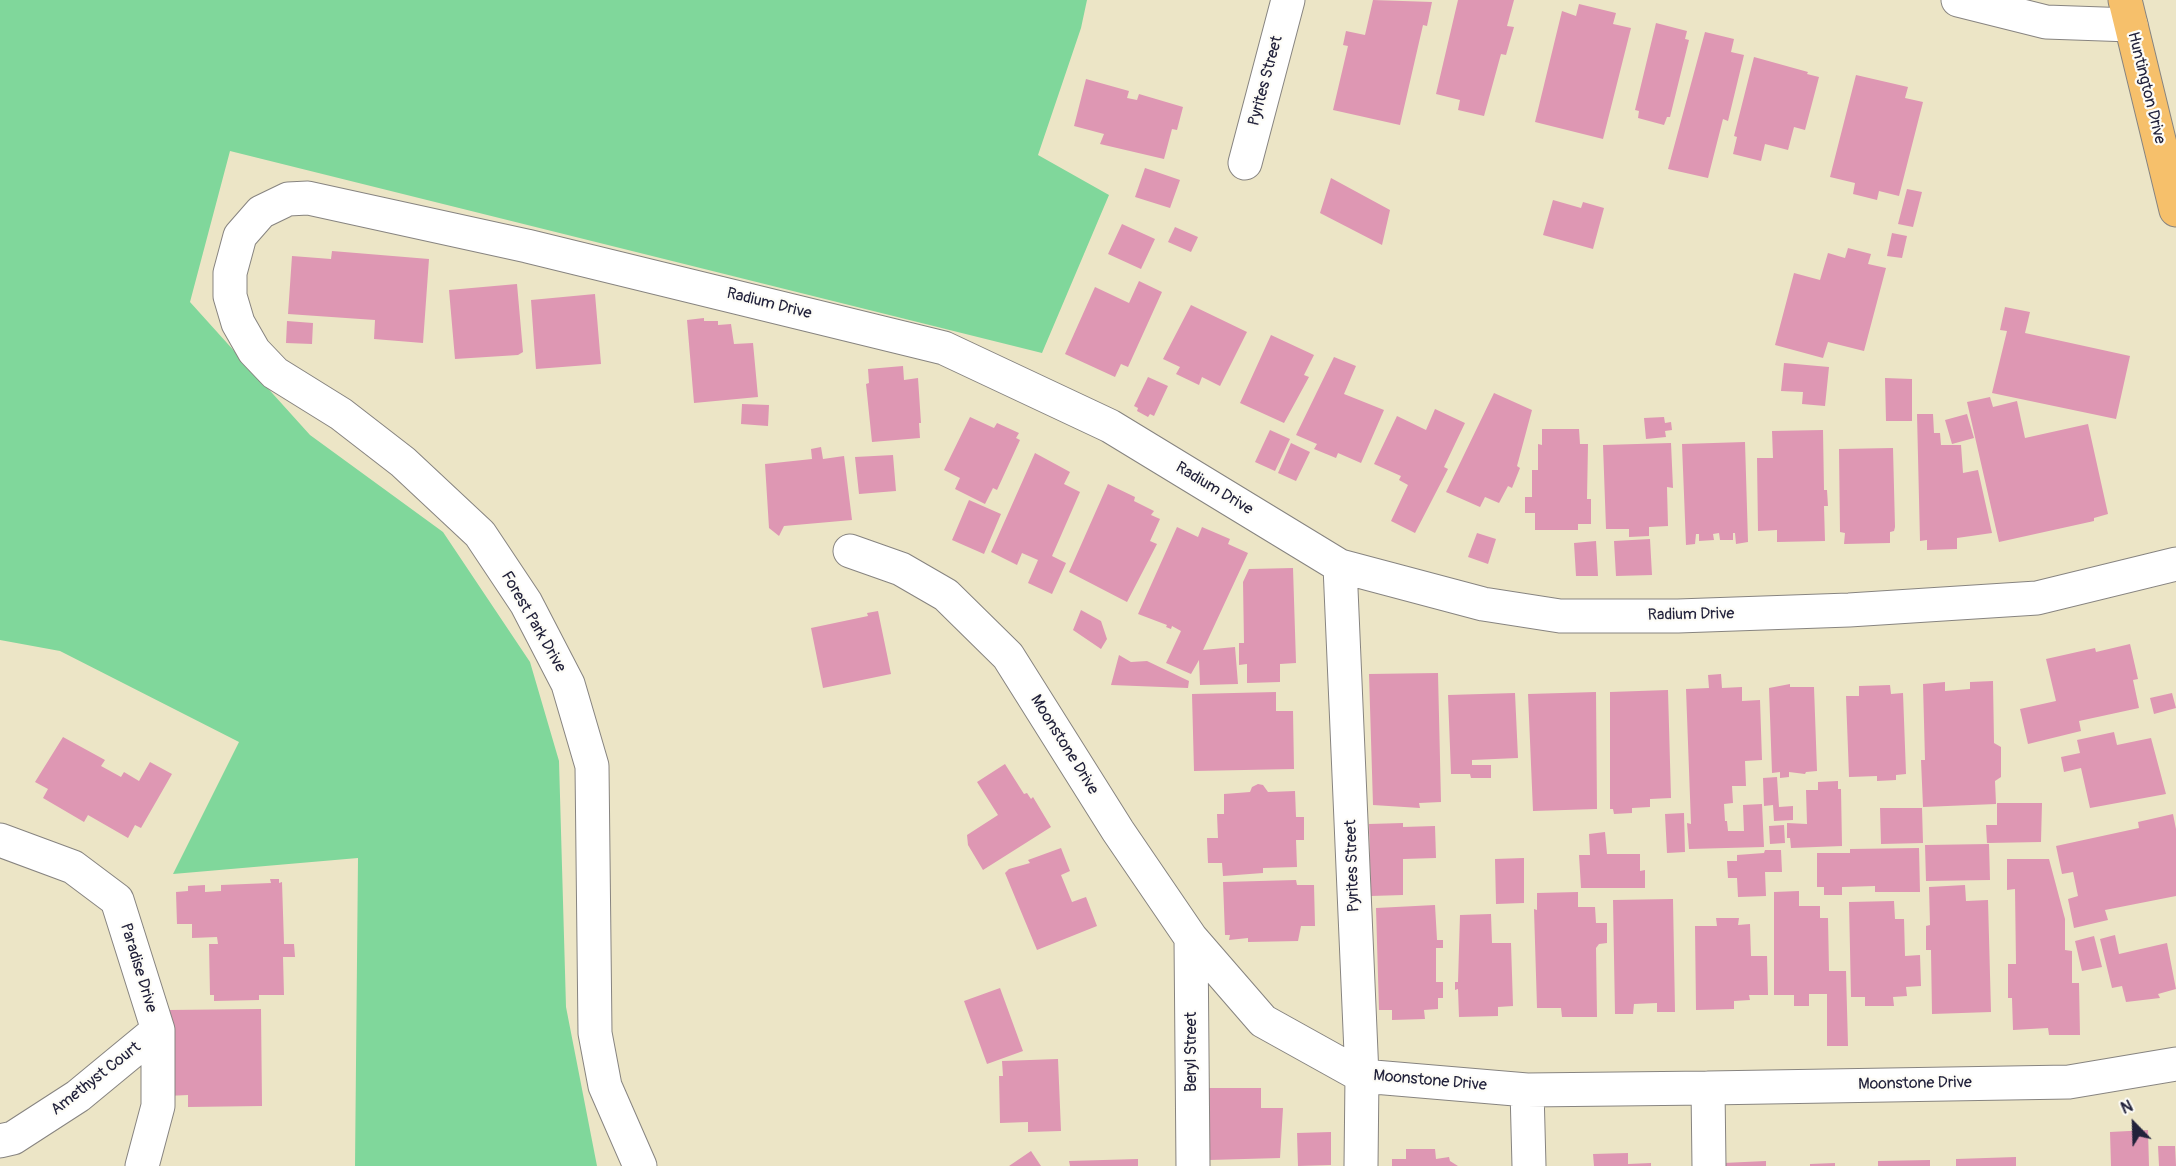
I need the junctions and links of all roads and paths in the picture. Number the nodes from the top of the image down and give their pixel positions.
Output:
1 (1288, 0) edge
2 (1958, 0) edge
3 (2128, 12) edge
4 (1245, 163) dead end
5 (274, 204) joint
6 (2176, 210) edge
7 (850, 551) dead end
8 (2176, 564) edge
9 (1340, 566) junction
10 (0, 840) edge
11 (1191, 938) junction
12 (158, 1030) junction
13 (2176, 1064) edge
14 (1362, 1076) junction
15 (1708, 1088) junction
16 (1527, 1090) junction
17 (0, 1141) edge
18 (142, 1166) edge
19 (640, 1166) edge
20 (1192, 1166) edge
21 (1361, 1166) edge
22 (1528, 1166) edge
23 (1709, 1166) edge

1 - 4 street, Pyrites Street
2 - 3 street
3 - 6 main road, Huntington Drive
5 - 9 street, Radium Drive
5 - 19 street, Forest Park Drive
7 - 11 street, Moonstone Drive
8 - 9 street, Radium Drive
9 - 14 street, Pyrites Street
10 - 12 street, Paradise Drive
11 - 14 street, Moonstone Drive
11 - 20 street, Beryl Street
12 - 17 street, Amethyst Court
12 - 18 street, Paradise Drive
13 - 15 street, Moonstone Drive
14 - 16 street, Moonstone Drive
14 - 21 street, Pyrites Street
15 - 16 street, Moonstone Drive
15 - 23 street
16 - 22 street

